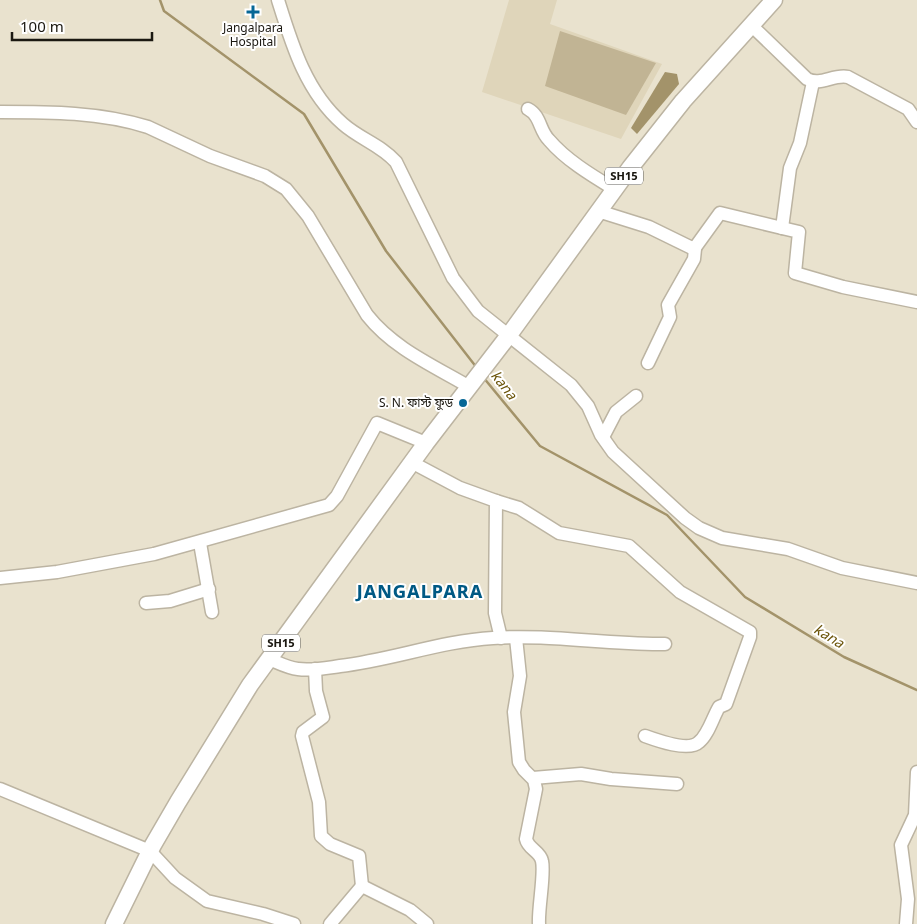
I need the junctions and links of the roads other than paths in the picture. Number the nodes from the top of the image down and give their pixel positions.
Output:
1 (278, 0) edge
2 (774, 0) edge
3 (751, 25) junction
4 (813, 82) junction
5 (528, 109) dead end
6 (0, 112) edge
7 (917, 122) edge
8 (614, 189) junction
9 (598, 211) junction
10 (782, 228) junction
11 (695, 249) junction
12 (917, 302) edge
13 (509, 335) junction
14 (648, 363) dead end
15 (471, 382) junction
16 (636, 396) dead end
17 (603, 437) junction
18 (426, 443) junction
19 (412, 463) junction
20 (496, 501) junction
21 (200, 543) junction
22 (0, 578) edge
23 (917, 583) edge
24 (209, 589) junction
25 (146, 604) dead end
26 (212, 612) dead end
27 (501, 638) junction
28 (516, 638) junction
29 (664, 644) dead end
30 (269, 659) junction
31 (315, 669) junction
32 (645, 736) dead end
33 (917, 772) edge
34 (533, 778) junction
35 (677, 784) dead end
36 (0, 789) edge
37 (150, 851) junction
38 (362, 886) junction
39 (114, 924) edge
40 (294, 924) edge
41 (330, 924) edge
42 (427, 924) edge
43 (538, 924) edge
44 (906, 924) edge

1 - 13 street
2 - 3 main road, SH15
3 - 4 street
3 - 8 main road, SH15
4 - 7 street
4 - 10 street
5 - 8 street
6 - 15 street
8 - 9 main road, SH15
9 - 11 street
9 - 13 main road, SH15
10 - 11 street
10 - 12 street
11 - 14 street
13 - 15 main road, SH15
13 - 17 street
15 - 18 main road, SH15
16 - 17 street
17 - 23 street
18 - 19 main road, SH15
18 - 21 street
19 - 20 street
19 - 30 main road, SH15
20 - 27 street
20 - 32 street
21 - 22 street
21 - 24 street
24 - 25 street
24 - 26 street
27 - 28 street
27 - 31 street
28 - 29 street
28 - 34 street
30 - 31 street
30 - 37 main road, SH15
31 - 38 street
33 - 44 street
34 - 35 street
34 - 43 street
36 - 37 street
37 - 39 main road, SH15
37 - 40 street
38 - 41 street
38 - 42 street

